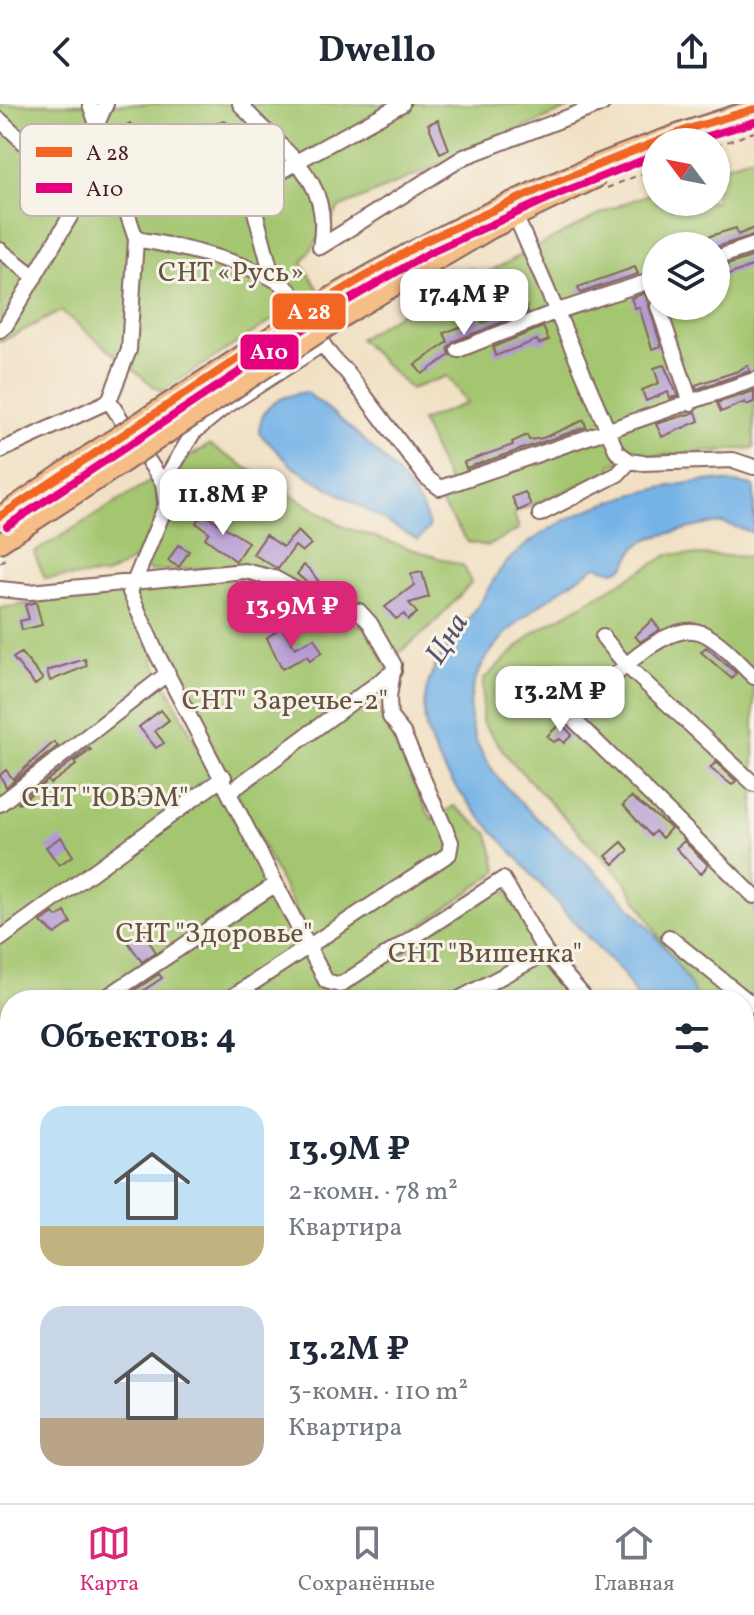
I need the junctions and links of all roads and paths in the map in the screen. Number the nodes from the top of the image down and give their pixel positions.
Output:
1 (90, 104) edge
2 (106, 104) edge
3 (240, 104) edge
4 (402, 104) edge
5 (602, 104) edge
6 (754, 109) edge
7 (0, 120) edge
8 (754, 121) edge
9 (97, 124) joint
10 (259, 124) edge
11 (730, 129) edge
12 (754, 132) edge
13 (20, 138) edge
14 (730, 141) edge
15 (284, 150) edge
16 (642, 160) edge
17 (296, 162) junction
18 (284, 170) edge
19 (73, 216) edge
20 (128, 216) edge
21 (256, 216) edge
22 (516, 217) junction
23 (136, 239) junction
24 (754, 245) edge
25 (0, 250) edge
26 (730, 253) edge
27 (35, 277) junction
28 (273, 279) junction
29 (642, 284) edge
30 (555, 312) junction
31 (663, 320) edge
32 (0, 330) edge
33 (321, 345) junction
34 (458, 350) dead end
35 (754, 380) edge
36 (109, 401) junction
37 (691, 403) junction
38 (608, 432) junction
39 (0, 451) edge
40 (630, 461) junction
41 (754, 467) edge
42 (163, 483) junction
43 (540, 514) dead end
44 (0, 516) edge
45 (0, 543) edge
46 (135, 580) junction
47 (0, 589) edge
48 (30, 592) junction
49 (0, 602) edge
50 (603, 637) dead end
51 (392, 665) junction
52 (627, 666) junction
53 (168, 673) junction
54 (754, 677) edge
55 (544, 690) dead end
56 (574, 720) junction
57 (224, 777) junction
58 (754, 784) edge
59 (231, 791) junction
60 (0, 804) edge
61 (276, 884) junction
62 (754, 896) edge
63 (669, 937) dead end
64 (0, 939) edge
65 (309, 949) junction
66 (546, 953) junction
67 (117, 990) edge
68 (243, 990) edge
69 (476, 990) edge
70 (578, 990) edge
71 (734, 990) edge

1 - 9 street
2 - 9 street
3 - 10 street
4 - 17 street
5 - 17 street
6 - 44 main road, bridge
7 - 13 street
8 - 11 main road
12 - 14 path
15 - 17 street
16 - 22 main road
17 - 18 street
19 - 27 street
20 - 23 street
21 - 28 street
22 - 30 street
22 - 45 main road, bridge
23 - 28 street
23 - 36 street
24 - 26 street
25 - 27 street
27 - 32 street
28 - 33 street
29 - 30 street
30 - 34 street
30 - 38 street
31 - 37 street
33 - 38 street
33 - 42 street
35 - 37 street
36 - 39 street
36 - 42 street
37 - 38 street
38 - 40 street
40 - 41 street
40 - 43 street
42 - 46 street
46 - 48 street
46 - 51 street
46 - 53 street
47 - 48 street
48 - 49 street
50 - 52 street
51 - 59 street
51 - 65 street
52 - 54 street
52 - 56 street
52 - 58 street
53 - 57 street
53 - 60 street
55 - 56 street
56 - 62 street
57 - 59 street
57 - 64 street
59 - 61 street
61 - 65 street
61 - 67 street
63 - 71 street
65 - 66 street
65 - 68 street
66 - 69 street
66 - 70 street

